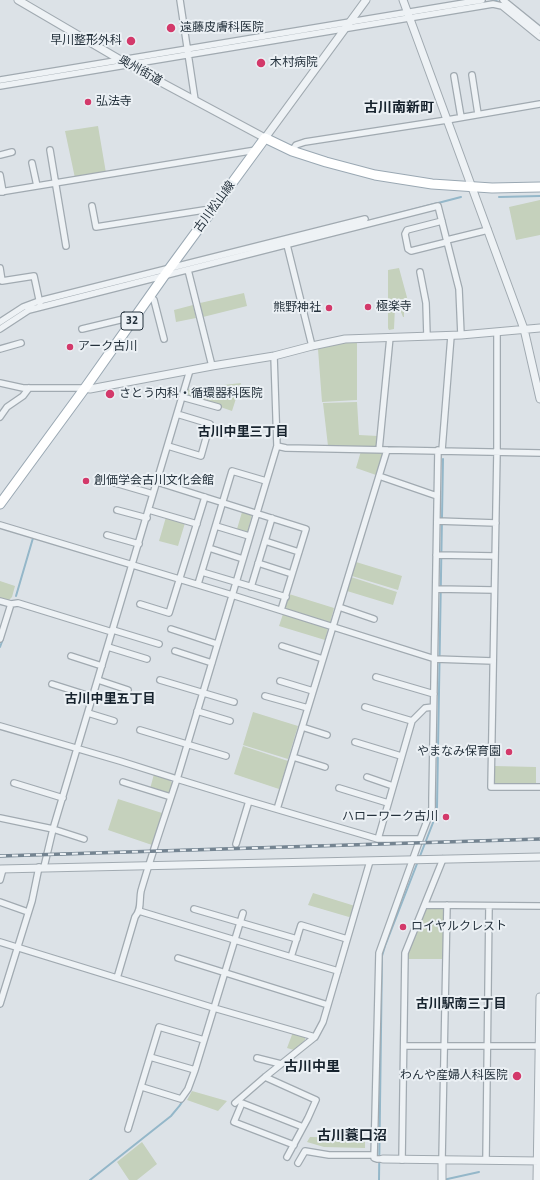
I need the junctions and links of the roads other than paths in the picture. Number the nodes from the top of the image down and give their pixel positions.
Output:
1 (18, 0) edge
2 (180, 0) edge
3 (366, 0) edge
4 (403, 0) edge
5 (482, 0) edge
6 (502, 0) edge
7 (444, 3) edge
8 (474, 4) junction
9 (409, 15) junction
10 (350, 22) junction
11 (345, 29) junction
12 (540, 30) edge
13 (540, 37) edge
14 (187, 52) junction
15 (120, 60) junction
16 (129, 65) junction
17 (48, 75) junction
18 (472, 75) dead end
19 (454, 76) dead end
20 (0, 80) edge
21 (0, 86) edge
22 (195, 100) junction
23 (540, 104) edge
24 (478, 114) junction
25 (461, 117) junction
26 (447, 120) junction
27 (265, 138) junction
28 (50, 150) dead end
29 (257, 150) junction
30 (292, 151) junction
31 (12, 152) dead end
32 (0, 155) edge
33 (32, 163) dead end
34 (0, 175) edge
35 (55, 183) junction
36 (37, 186) junction
37 (471, 186) junction
38 (540, 187) edge
39 (2, 192) edge
40 (92, 206) dead end
41 (212, 211) junction
42 (365, 219) dead end
43 (442, 221) junction
44 (488, 230) junction
45 (298, 239) junction
46 (447, 241) junction
47 (287, 244) junction
48 (66, 246) dead end
49 (263, 247) junction
50 (200, 263) junction
51 (0, 268) edge
52 (188, 270) junction
53 (167, 272) junction
54 (420, 272) dead end
55 (150, 296) junction
56 (40, 304) junction
57 (133, 319) junction
58 (0, 322) edge
59 (540, 328) edge
60 (0, 329) edge
61 (82, 329) dead end
62 (524, 329) junction
63 (497, 332) junction
64 (461, 335) junction
65 (427, 336) junction
66 (451, 336) junction
67 (390, 337) junction
68 (164, 339) dead end
69 (21, 343) dead end
70 (312, 346) junction
71 (0, 349) edge
72 (274, 356) junction
73 (212, 366) junction
74 (190, 370) junction
75 (0, 383) edge
76 (29, 388) junction
77 (85, 388) junction
78 (182, 397) junction
79 (540, 399) edge
80 (218, 408) dead end
81 (177, 414) junction
82 (0, 417) edge
83 (168, 446) junction
84 (277, 446) junction
85 (379, 450) junction
86 (387, 450) junction
87 (440, 450) junction
88 (497, 452) junction
89 (540, 453) edge
90 (379, 476) junction
91 (106, 480) dead end
92 (266, 481) junction
93 (157, 482) junction
94 (153, 494) junction
95 (437, 496) junction
96 (205, 497) junction
97 (223, 503) junction
98 (0, 504) edge
99 (117, 510) dead end
100 (149, 510) junction
101 (257, 513) junction
102 (146, 518) junction
103 (272, 518) junction
104 (441, 521) junction
105 (496, 523) junction
106 (197, 524) junction
107 (0, 525) edge
108 (216, 526) junction
109 (107, 535) dead end
110 (250, 536) junction
111 (265, 541) junction
112 (139, 544) junction
113 (209, 548) junction
114 (299, 552) junction
115 (440, 555) junction
116 (495, 556) junction
117 (243, 559) junction
118 (258, 563) junction
119 (132, 565) junction
120 (202, 572) junction
121 (292, 574) junction
122 (180, 579) junction
123 (236, 582) junction
124 (198, 584) junction
125 (251, 587) junction
126 (440, 589) junction
127 (494, 590) junction
128 (232, 595) junction
129 (286, 597) junction
130 (0, 601) edge
131 (11, 604) junction
132 (140, 604) dead end
133 (339, 607) junction
134 (282, 610) junction
135 (374, 619) dead end
136 (333, 626) junction
137 (171, 629) dead end
138 (113, 631) junction
139 (0, 639) edge
140 (159, 644) dead end
141 (217, 644) junction
142 (282, 646) dead end
143 (108, 647) junction
144 (175, 652) dead end
145 (71, 656) dead end
146 (146, 659) dead end
147 (323, 659) junction
148 (438, 659) junction
149 (493, 661) junction
150 (212, 663) junction
151 (102, 666) junction
152 (376, 677) dead end
153 (98, 680) junction
154 (160, 680) dead end
155 (280, 681) dead end
156 (52, 684) dead end
157 (128, 690) dead end
158 (313, 691) junction
159 (203, 692) junction
160 (434, 694) junction
161 (265, 696) dead end
162 (93, 697) junction
163 (234, 702) dead end
164 (365, 707) dead end
165 (433, 707) junction
166 (308, 708) junction
167 (197, 711) junction
168 (88, 713) junction
169 (230, 720) dead end
170 (114, 721) dead end
171 (412, 721) junction
172 (0, 726) edge
173 (302, 727) junction
174 (140, 730) dead end
175 (327, 735) dead end
176 (355, 742) dead end
177 (187, 744) junction
178 (78, 749) junction
179 (226, 756) dead end
180 (402, 756) junction
181 (293, 757) junction
182 (325, 767) dead end
183 (366, 777) dead end
184 (177, 779) junction
185 (123, 782) dead end
186 (14, 783) dead end
187 (393, 786) junction
188 (540, 787) edge
189 (339, 788) dead end
190 (171, 797) junction
191 (63, 798) junction
192 (249, 801) junction
193 (388, 803) junction
194 (277, 809) junction
195 (0, 818) edge
196 (53, 829) junction
197 (84, 839) dead end
198 (378, 839) junction
199 (420, 839) junction
200 (236, 844) dead end
201 (540, 857) edge
202 (443, 859) junction
203 (416, 860) junction
204 (370, 861) junction
205 (149, 866) junction
206 (42, 867) junction
207 (1, 869) edge
208 (0, 880) edge
209 (0, 902) edge
210 (425, 904) junction
211 (447, 905) junction
212 (489, 906) junction
213 (540, 906) edge
214 (194, 909) dead end
215 (139, 911) junction
216 (28, 912) junction
217 (244, 913) dead end
218 (240, 922) junction
219 (296, 939) junction
220 (347, 939) junction
221 (235, 940) junction
222 (0, 942) edge
223 (17, 947) junction
224 (178, 958) dead end
225 (291, 958) junction
226 (338, 971) junction
227 (225, 973) junction
228 (117, 978) junction
229 (0, 980) edge
230 (7, 982) junction
231 (540, 997) edge
232 (0, 1004) edge
233 (328, 1005) junction
234 (214, 1008) junction
235 (315, 1037) junction
236 (204, 1040) junction
237 (404, 1046) junction
238 (445, 1046) junction
239 (487, 1046) junction
240 (539, 1046) edge
241 (150, 1057) junction
242 (257, 1058) dead end
243 (281, 1064) junction
244 (539, 1069) edge
245 (195, 1070) junction
246 (265, 1077) junction
247 (142, 1087) junction
248 (241, 1101) junction
249 (235, 1104) dead end
250 (303, 1127) junction
251 (128, 1129) dead end
252 (294, 1146) junction
253 (287, 1157) dead end
254 (379, 1158) junction
255 (402, 1160) junction
256 (442, 1160) junction
257 (486, 1160) junction
258 (539, 1161) edge
259 (298, 1163) dead end
260 (442, 1179) edge
261 (537, 1180) edge

1 - 15 street, 奥州街道
2 - 14 street
3 - 10 street
4 - 9 street
5 - 8 street
6 - 12 street
7 - 8 street
7 - 9 street
8 - 9 street
8 - 13 street
9 - 10 street
9 - 11 street
9 - 26 street
10 - 11 street
10 - 14 street
11 - 14 street
11 - 27 street
14 - 15 street
14 - 16 street
14 - 22 street
15 - 16 street, 奥州街道
15 - 17 street
16 - 17 street
16 - 22 street, 奥州街道
17 - 20 street
17 - 21 street
18 - 24 street
19 - 25 street
22 - 27 street, 奥州街道
23 - 24 street
24 - 25 street
25 - 26 street
26 - 30 street
26 - 37 street
27 - 29 main road, 古川松山線 / 32
27 - 30 main road
28 - 35 street
29 - 35 street
29 - 41 main road, 古川松山線 / 32
30 - 37 main road
31 - 32 street
33 - 36 street
34 - 39 street
35 - 36 street
35 - 48 street
36 - 39 street
37 - 38 main road
37 - 44 street
40 - 41 street
41 - 53 main road, 古川松山線 / 32
42 - 45 street
43 - 45 street
43 - 46 street
43 - 46 street
44 - 46 street
44 - 62 street
45 - 47 street
45 - 49 street
46 - 64 street
47 - 49 street
47 - 70 street
49 - 50 street
50 - 52 street
50 - 53 street
51 - 56 street
52 - 53 street
52 - 73 street
53 - 55 main road, 古川松山線 / 32
53 - 56 street
53 - 56 street
54 - 65 street
55 - 57 main road, 古川松山線 / 32
55 - 68 street
56 - 58 street
56 - 60 street
57 - 61 street
57 - 77 main road, 古川松山線 / 32
59 - 62 street
62 - 63 street
62 - 79 street
63 - 64 street
63 - 88 street
64 - 66 street
65 - 66 street
65 - 67 street
66 - 87 street
67 - 70 street
67 - 85 street
69 - 71 street
70 - 72 street
72 - 73 street
72 - 84 street
73 - 74 street
74 - 77 street
74 - 78 street
75 - 76 street
76 - 77 street
76 - 82 street
77 - 98 main road, 古川松山線 / 32
78 - 80 street
78 - 81 street
81 - 83 street
81 - 83 street
83 - 93 street
84 - 85 street
84 - 92 street
85 - 86 street
86 - 87 street
86 - 90 street
87 - 88 street
87 - 95 street
88 - 89 street
88 - 105 street
90 - 95 street
90 - 133 street
91 - 94 street
92 - 97 street
92 - 101 street
93 - 94 street
93 - 96 street
94 - 100 street
95 - 104 street
96 - 97 street
96 - 106 street
97 - 101 street
97 - 108 street
99 - 102 street
100 - 102 street
100 - 106 street
101 - 103 street
101 - 110 street
102 - 112 street
103 - 111 street
103 - 114 street
104 - 105 street
104 - 115 street
105 - 116 street
106 - 122 street
107 - 119 street
108 - 110 street
108 - 113 street
109 - 112 street
110 - 117 street
111 - 114 street
111 - 118 street
112 - 119 street
113 - 117 street
113 - 120 street
114 - 121 street
115 - 116 street
115 - 126 street
116 - 127 street
117 - 123 street
118 - 121 street
118 - 125 street
119 - 122 street
119 - 138 street
120 - 123 street
120 - 124 street
121 - 129 street
122 - 124 street
122 - 132 street
123 - 125 street
123 - 128 street
124 - 128 street
125 - 129 street
126 - 127 street
126 - 148 street
127 - 149 street
128 - 134 street
128 - 141 street
129 - 134 street
130 - 131 street
131 - 138 street
131 - 139 street
133 - 135 street
133 - 136 street
134 - 136 street
136 - 147 street
136 - 148 street
137 - 141 street
138 - 140 street
138 - 143 street
141 - 150 street
142 - 147 street
143 - 146 street
143 - 151 street
144 - 150 street
145 - 151 street
147 - 158 street
148 - 149 street
148 - 160 street
149 - 188 street
150 - 159 street
151 - 153 street
152 - 160 street
153 - 157 street
153 - 162 street
154 - 159 street
155 - 158 street
156 - 162 street
158 - 166 street
159 - 163 street
159 - 167 street
160 - 165 street
161 - 166 street
162 - 168 street
164 - 171 street
165 - 171 street
165 - 199 street
166 - 173 street
167 - 169 street
167 - 177 street
168 - 170 street
168 - 178 street
171 - 180 street
172 - 178 street
173 - 175 street
173 - 181 street
174 - 177 street
176 - 180 street
177 - 179 street
177 - 184 street
178 - 184 street
178 - 191 street
180 - 187 street
181 - 182 street
181 - 194 street
183 - 187 street
184 - 190 street
184 - 192 street
185 - 190 street
186 - 191 street
187 - 193 street
189 - 193 street
190 - 205 street
191 - 196 street
192 - 194 street
192 - 200 street
193 - 198 street
194 - 198 street
195 - 196 street
196 - 197 street
196 - 206 street
198 - 199 street
199 - 203 street
201 - 202 street
202 - 203 street
202 - 210 street
203 - 204 street
203 - 254 street
204 - 205 street
204 - 220 street
205 - 206 street
205 - 215 street
206 - 207 street
206 - 216 street
207 - 208 street
209 - 216 street
210 - 211 street
210 - 237 street
211 - 212 street
211 - 238 street
212 - 213 street
212 - 239 street
214 - 218 street
215 - 221 street
215 - 228 street
216 - 223 street
217 - 218 street
218 - 219 street
218 - 221 street
219 - 220 street
219 - 225 street
220 - 226 street
221 - 225 street
221 - 227 street
222 - 223 street
223 - 228 street
223 - 230 street
224 - 227 street
225 - 226 street
226 - 233 street
227 - 233 street
227 - 234 street
228 - 234 street
229 - 230 street
230 - 232 street
231 - 240 street
233 - 235 street
234 - 235 street
234 - 236 street
235 - 243 street
236 - 241 street
236 - 245 street
237 - 238 street
237 - 255 street
238 - 239 street
238 - 256 street
239 - 240 street
239 - 257 street
240 - 244 street
241 - 245 street
241 - 247 street
242 - 243 street
243 - 246 street
244 - 258 street
245 - 247 street
246 - 248 street
246 - 250 street
247 - 251 street
248 - 249 street
248 - 250 street
248 - 252 street
250 - 252 street
252 - 253 street
254 - 255 street
254 - 259 street
255 - 256 street
256 - 257 street
256 - 260 street
257 - 258 street
258 - 261 street

